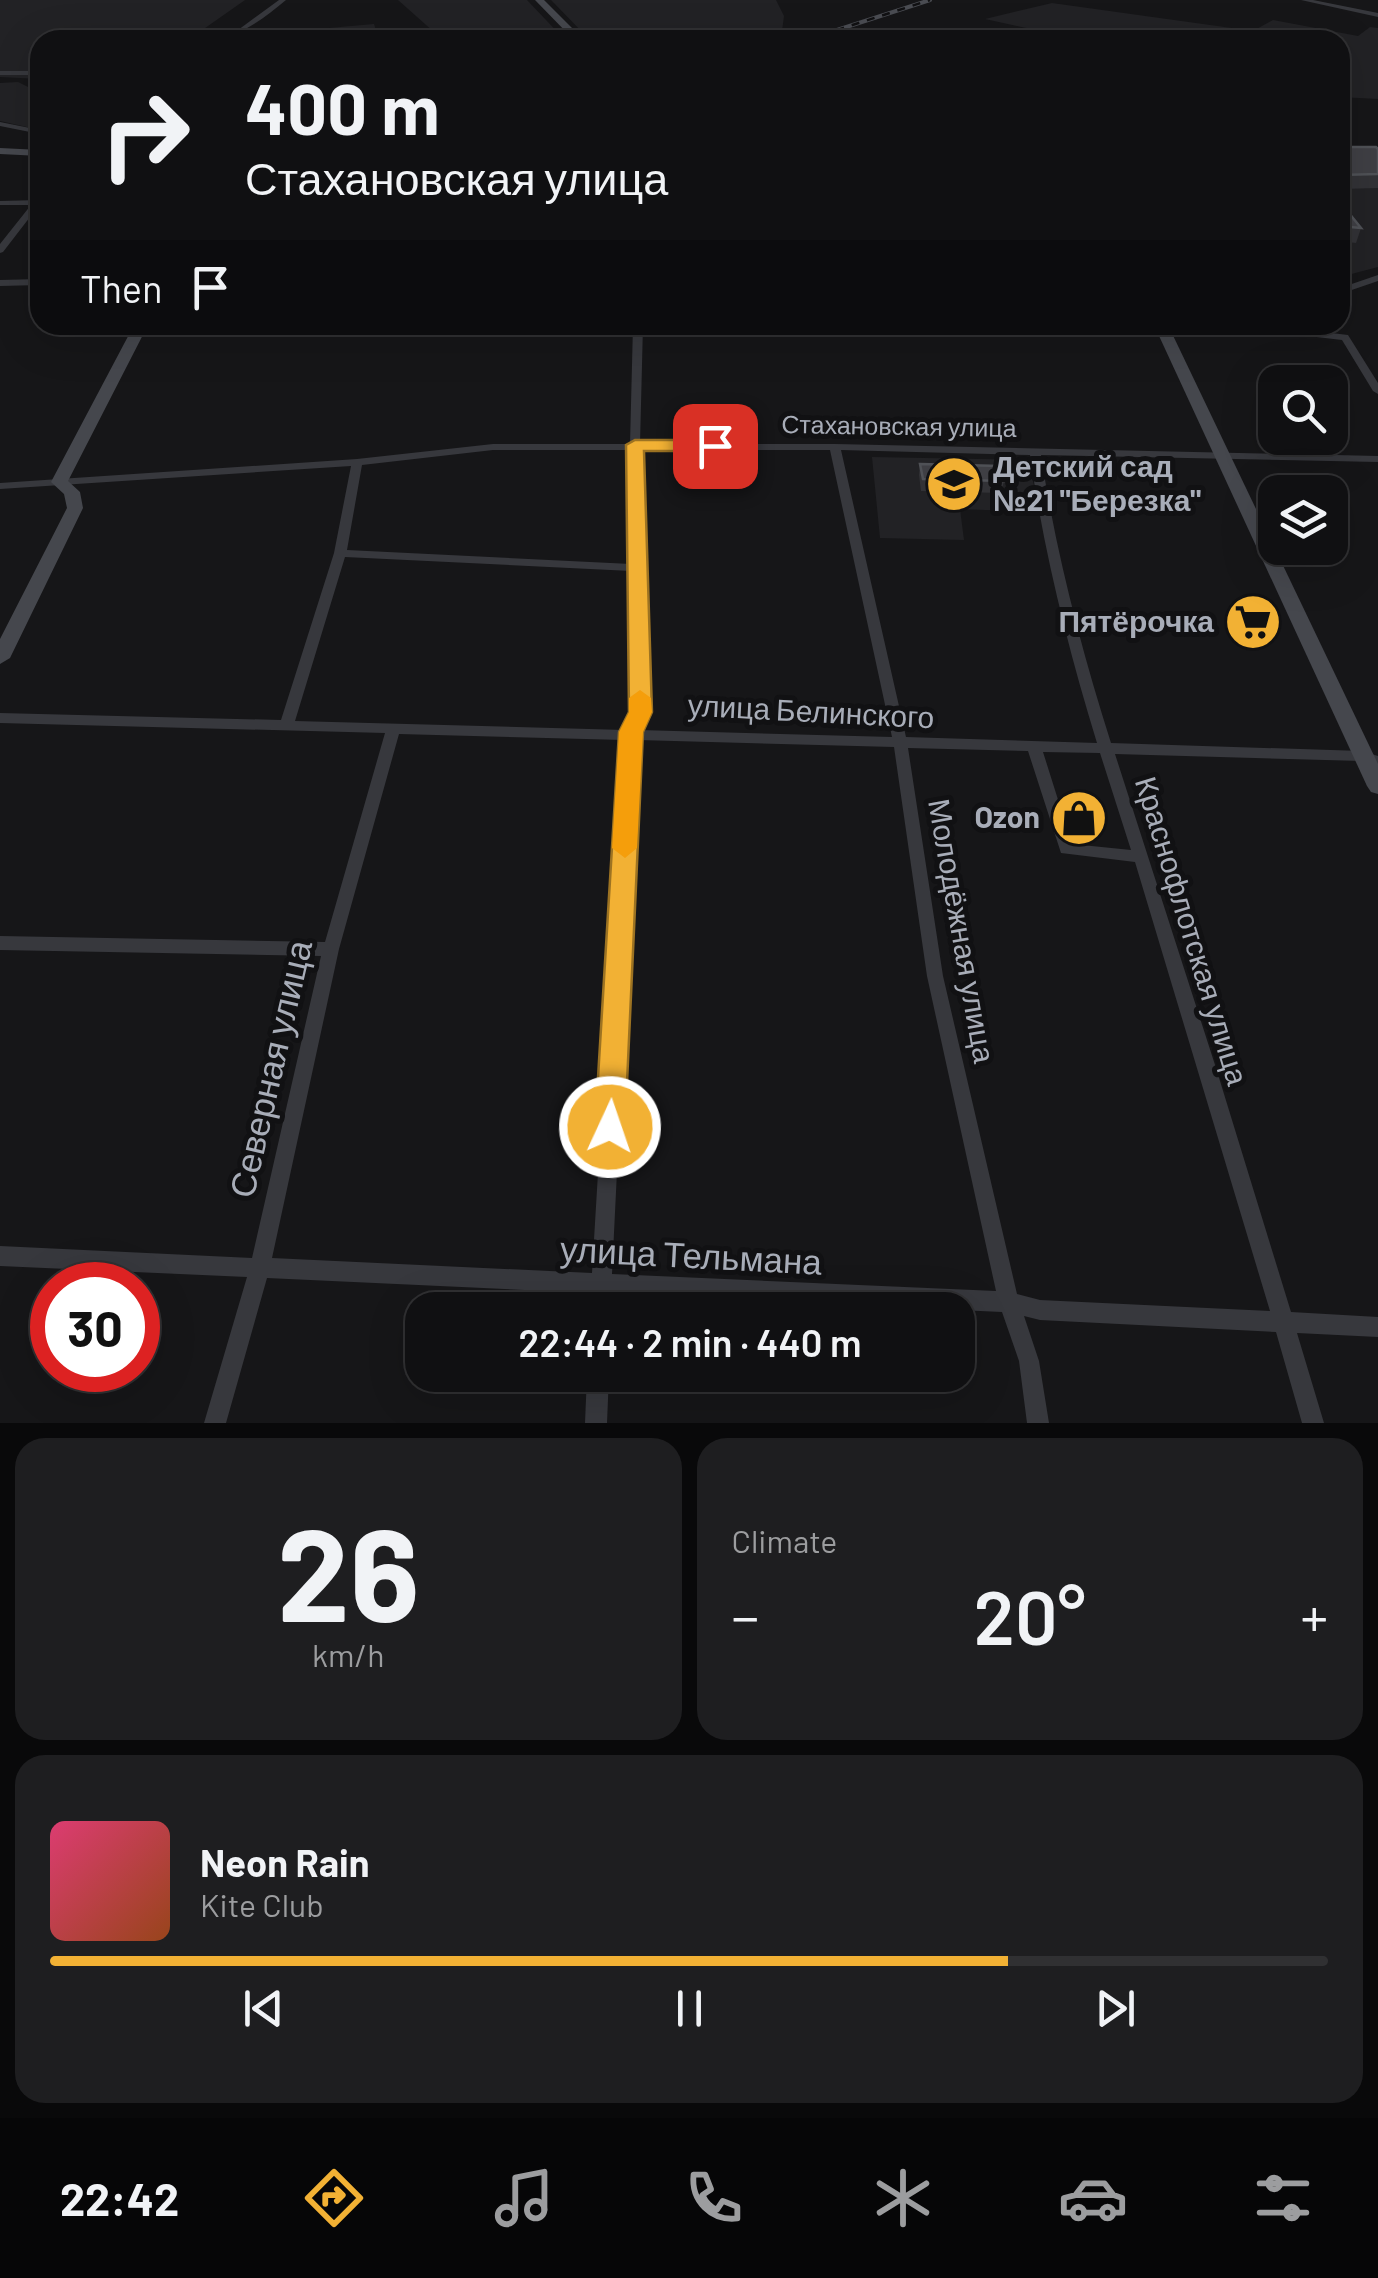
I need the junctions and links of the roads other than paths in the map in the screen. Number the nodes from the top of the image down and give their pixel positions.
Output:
1 (283, 0) edge
2 (539, 0) edge
3 (1304, 0) edge
4 (1378, 15) edge
5 (241, 30) edge
6 (569, 30) edge
7 (30, 72) edge
8 (0, 73) edge
9 (0, 124) edge
10 (30, 130) edge
11 (0, 150) edge
12 (30, 152) edge
13 (0, 202) edge
14 (30, 202) edge
15 (30, 212) edge
16 (0, 250) edge
17 (1378, 278) edge
18 (30, 282) edge
19 (0, 283) edge
20 (1350, 288) edge
21 (136, 335) edge
22 (638, 335) edge
23 (1167, 335) edge
24 (1328, 335) edge
25 (1378, 390) edge
26 (635, 445) junction
27 (835, 446) junction
28 (1035, 451) junction
29 (1224, 455) junction
30 (1378, 458) edge
31 (357, 462) junction
32 (59, 482) junction
33 (0, 486) edge
34 (340, 553) junction
35 (638, 568) junction
36 (0, 658) edge
37 (0, 718) edge
38 (286, 726) junction
39 (393, 730) junction
40 (631, 732) junction
41 (901, 745) junction
42 (1034, 747) junction
43 (1104, 748) junction
44 (1370, 759) edge
45 (1378, 786) edge
46 (1141, 857) junction
47 (0, 943) edge
48 (331, 950) junction
49 (0, 1256) edge
50 (260, 1266) junction
51 (602, 1286) junction
52 (602, 1292) edge
53 (1009, 1302) junction
54 (1287, 1323) junction
55 (1378, 1327) edge
56 (597, 1392) edge
57 (215, 1423) edge
58 (596, 1423) edge
59 (1038, 1423) edge
60 (1313, 1423) edge

1 - 5 street
2 - 6 street
3 - 4 street
7 - 8 street
9 - 10 street
11 - 12 street
13 - 14 street
15 - 16 street
17 - 20 street
18 - 19 street
21 - 32 street
22 - 26 street
23 - 29 street
24 - 25 street
26 - 27 street, Стахановская улица
26 - 31 street, Стахановская улица
26 - 35 street
27 - 28 street, Стахановская улица
27 - 41 street, Молодёжная улица
28 - 29 street, Стахановская улица
28 - 43 street, Краснофлотская улица
29 - 30 street, Стахановская улица
29 - 44 street
31 - 32 street, Стахановская улица
31 - 34 street
32 - 33 street, Стахановская улица
32 - 36 street
34 - 35 street
34 - 38 street
35 - 40 street
37 - 38 street, улица Белинского
38 - 39 street, улица Белинского
39 - 40 street, улица Белинского
39 - 48 street, Северная улица
40 - 41 street, улица Белинского
40 - 51 street
41 - 42 street, улица Белинского
41 - 53 street, Молодёжная улица
42 - 43 street, улица Белинского
42 - 46 street
43 - 44 street, улица Белинского
43 - 46 street, Краснофлотская улица
44 - 45 street
46 - 54 street, Краснофлотская улица
47 - 48 street
48 - 50 street, Северная улица
49 - 50 street, улица Тельмана
50 - 51 street, улица Тельмана
50 - 57 street, Северная улица
51 - 52 street
51 - 53 street, улица Тельмана
53 - 54 street, улица Тельмана
53 - 59 street, Молодёжная улица
54 - 55 street, улица Тельмана
54 - 60 street, Краснофлотская улица
56 - 58 street

